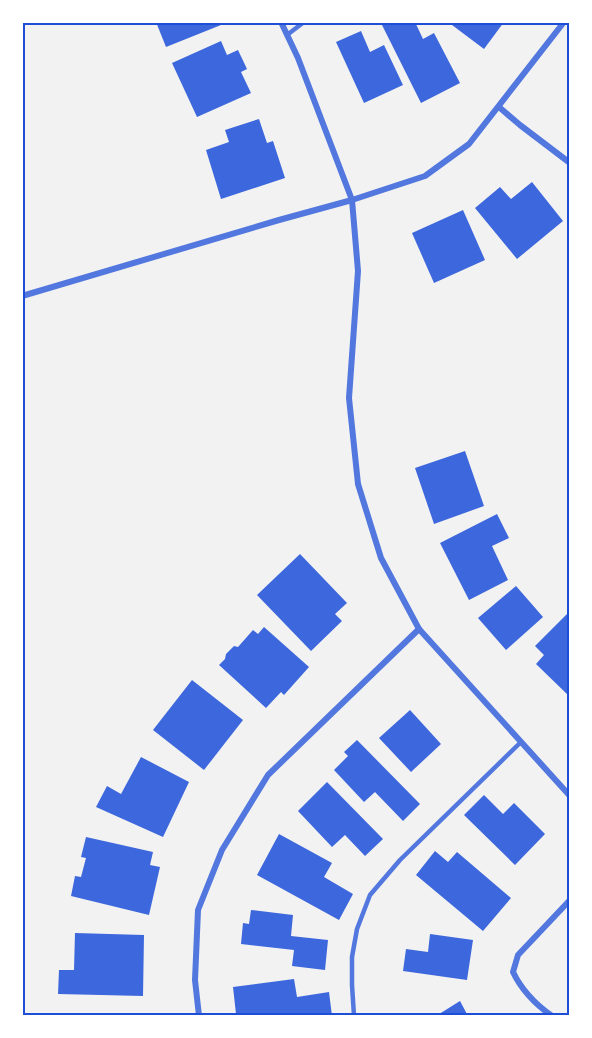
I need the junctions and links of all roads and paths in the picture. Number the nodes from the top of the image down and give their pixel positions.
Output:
1 (281, 22) edge
2 (304, 22) edge
3 (564, 22) edge
4 (287, 35) junction
5 (499, 107) junction
6 (570, 163) edge
7 (352, 200) junction
8 (22, 296) edge
9 (418, 629) junction
10 (521, 742) junction
11 (570, 796) edge
12 (570, 900) edge
13 (199, 1016) edge
14 (354, 1016) edge
15 (552, 1016) edge

1 - 4 street
2 - 4 lane
3 - 5 street
4 - 7 street
5 - 6 street
5 - 7 street
7 - 8 street
7 - 9 street
9 - 10 street
9 - 13 street
10 - 11 street
10 - 14 lane
12 - 15 street

